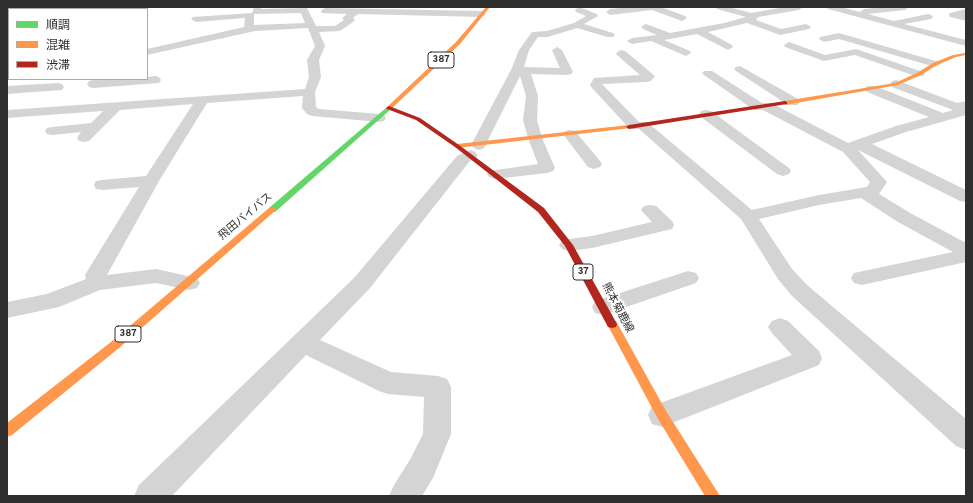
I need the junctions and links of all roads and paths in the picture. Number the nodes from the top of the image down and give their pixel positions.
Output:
1 (258, 7) edge
2 (653, 7) edge
3 (720, 7) edge
4 (800, 7) edge
5 (836, 7) edge
6 (904, 7) edge
7 (394, 10) edge
8 (579, 10) dead end
9 (784, 10) junction
10 (325, 11) dead end
11 (485, 11) edge
12 (355, 12) junction
13 (610, 12) junction
14 (966, 12) edge
15 (856, 14) junction
16 (594, 16) junction
17 (805, 16) dead end
18 (928, 17) dead end
19 (682, 18) dead end
20 (749, 18) junction
21 (966, 18) edge
22 (196, 19) dead end
23 (627, 19) dead end
24 (892, 23) junction
25 (577, 25) junction
26 (313, 27) junction
27 (646, 27) dead end
28 (806, 27) dead end
29 (250, 29) junction
30 (565, 30) junction
31 (699, 31) junction
32 (952, 31) dead end
33 (228, 34) junction
34 (929, 34) junction
35 (610, 35) dead end
36 (669, 36) junction
37 (905, 37) dead end
38 (585, 38) dead end
39 (652, 38) junction
40 (824, 39) dead end
41 (632, 41) dead end
42 (966, 43) edge
43 (182, 45) junction
44 (789, 45) dead end
45 (229, 46) dead end
46 (728, 47) dead end
47 (557, 50) dead end
48 (148, 52) edge
49 (621, 53) dead end
50 (686, 53) dead end
51 (966, 54) edge
52 (179, 57) dead end
53 (935, 64) junction
54 (740, 69) dead end
55 (521, 71) junction
56 (708, 72) dead end
57 (919, 74) junction
58 (155, 80) dead end
59 (95, 81) edge
60 (896, 84) junction
61 (58, 87) dead end
62 (871, 89) junction
63 (7, 90) edge
64 (309, 92) junction
65 (202, 101) junction
66 (793, 102) junction
67 (966, 105) edge
68 (115, 106) junction
69 (762, 106) junction
70 (389, 108) junction
71 (67, 110) junction
72 (966, 111) edge
73 (7, 114) edge
74 (706, 114) junction
75 (943, 117) junction
76 (379, 118) junction
77 (639, 125) junction
78 (966, 126) edge
79 (94, 127) junction
80 (52, 131) dead end
81 (570, 134) junction
82 (84, 138) dead end
83 (535, 138) junction
84 (854, 146) junction
85 (469, 149) junction
86 (594, 164) dead end
87 (783, 171) dead end
88 (495, 174) junction
89 (151, 180) junction
90 (102, 186) dead end
91 (865, 193) junction
92 (966, 196) edge
93 (650, 210) dead end
94 (748, 216) junction
95 (569, 244) junction
96 (966, 252) edge
97 (966, 256) edge
98 (688, 278) dead end
99 (862, 278) dead end
100 (189, 282) junction
101 (97, 283) junction
102 (603, 307) junction
103 (7, 310) edge
104 (780, 327) dead end
105 (302, 342) junction
106 (662, 415) junction
107 (7, 431) edge
108 (966, 437) edge
109 (150, 496) edge
110 (405, 496) edge
111 (713, 496) edge

1 - 26 street
2 - 13 street
2 - 19 street
3 - 20 street
4 - 9 street
5 - 15 street
6 - 15 street
7 - 11 street
7 - 12 street
8 - 16 street
9 - 17 street
9 - 20 street
10 - 12 street
11 - 70 main road, 飛田バイパス / 387
12 - 26 street
13 - 16 street
13 - 23 street
14 - 21 street
15 - 24 street
16 - 25 street
18 - 24 street
20 - 28 street
20 - 31 street
22 - 29 street
24 - 34 street
25 - 30 street
25 - 35 street
26 - 29 street
26 - 64 street
27 - 36 street
29 - 33 street
30 - 38 street
30 - 55 street
31 - 36 street
31 - 46 street
32 - 34 street
33 - 43 street
33 - 45 street
34 - 37 street
34 - 42 street
36 - 39 street
39 - 41 street
39 - 50 street
40 - 53 street
43 - 48 street
43 - 52 street
44 - 57 street
47 - 55 street
49 - 77 street
51 - 53 main road
53 - 57 main road
54 - 66 street
55 - 83 street
55 - 85 street
56 - 69 street
57 - 60 main road
58 - 59 street
59 - 71 street
60 - 62 main road
60 - 67 street
61 - 63 street
62 - 66 main road
62 - 75 street
64 - 65 street
64 - 76 street
65 - 68 street
65 - 89 street
66 - 69 main road
68 - 71 street
68 - 79 street
69 - 74 main road
69 - 84 street
70 - 76 main road, 飛田バイパス / 387
70 - 85 main road, 熊本菊鹿線 / 37
71 - 73 street
72 - 75 street
74 - 77 main road
74 - 87 street
75 - 78 street
75 - 84 street
76 - 100 main road, 飛田バイパス / 387
77 - 81 main road
77 - 94 street
79 - 80 street
79 - 82 street
81 - 83 main road
81 - 86 street
83 - 85 main road
83 - 88 street
84 - 91 street
84 - 92 street
85 - 88 main road, 熊本菊鹿線 / 37
85 - 105 street
88 - 95 main road, 熊本菊鹿線 / 37
89 - 90 street
89 - 101 street
91 - 94 street
91 - 96 street
93 - 95 street
94 - 108 street
95 - 102 main road, 熊本菊鹿線 / 37
97 - 99 street
98 - 102 street
100 - 101 street
100 - 107 main road, 飛田バイパス / 387
101 - 103 street
102 - 106 main road, 熊本菊鹿線 / 37
104 - 106 street
105 - 109 street
105 - 110 street
106 - 111 main road, 熊本菊鹿線 / 37

